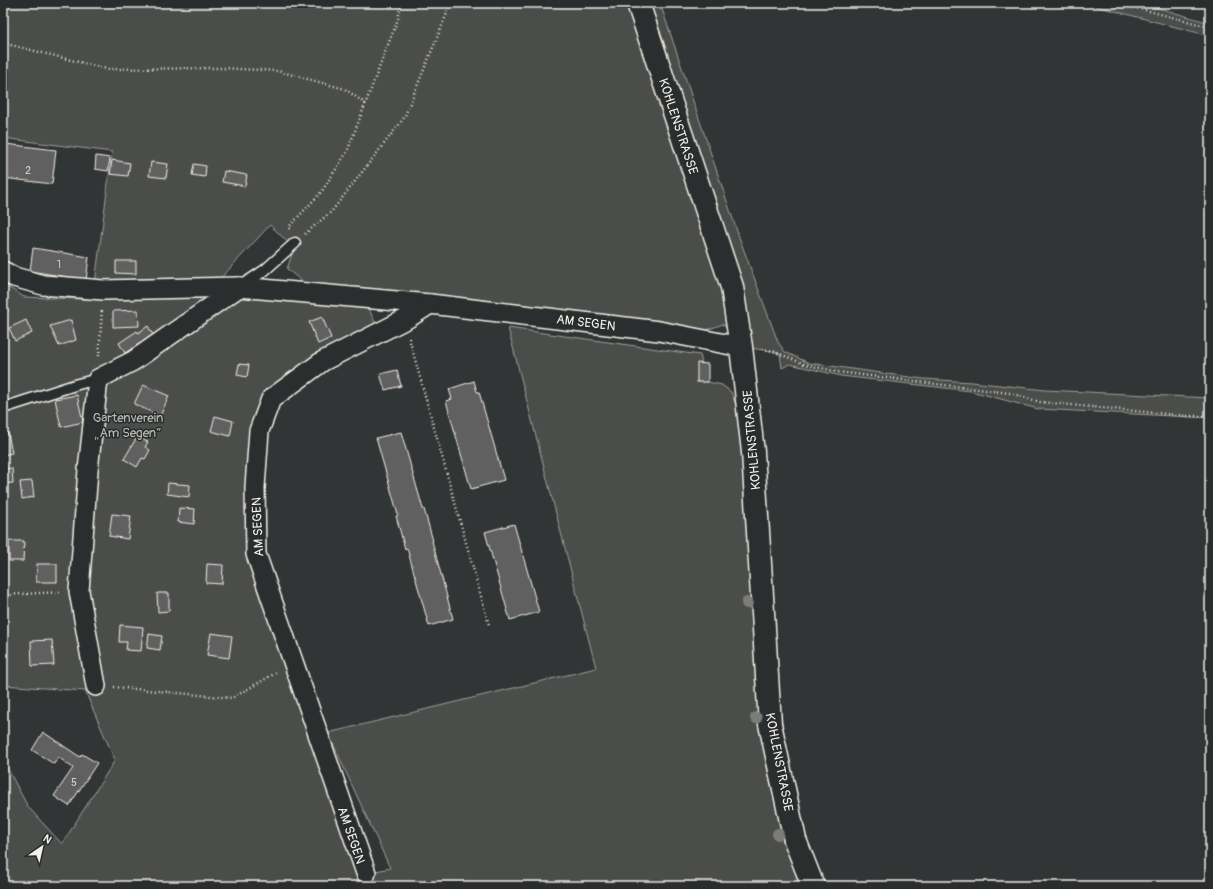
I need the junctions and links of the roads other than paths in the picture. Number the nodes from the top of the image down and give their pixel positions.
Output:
1 (638, 3) edge
2 (295, 243) road end
3 (3, 271) edge
4 (239, 287) junction
5 (430, 304) junction
6 (741, 347) junction
7 (98, 379) junction
8 (3, 408) edge
9 (96, 686) road end
10 (366, 874) dead end
11 (813, 886) edge

1 - 6 street, KOHLENSTRASSE
2 - 4 lane
3 - 4 street, AM SEGEN
4 - 5 street, AM SEGEN
4 - 7 street
5 - 6 street, AM SEGEN
5 - 10 street, AM SEGEN
6 - 11 street, KOHLENSTRASSE
7 - 8 lane
7 - 9 street

